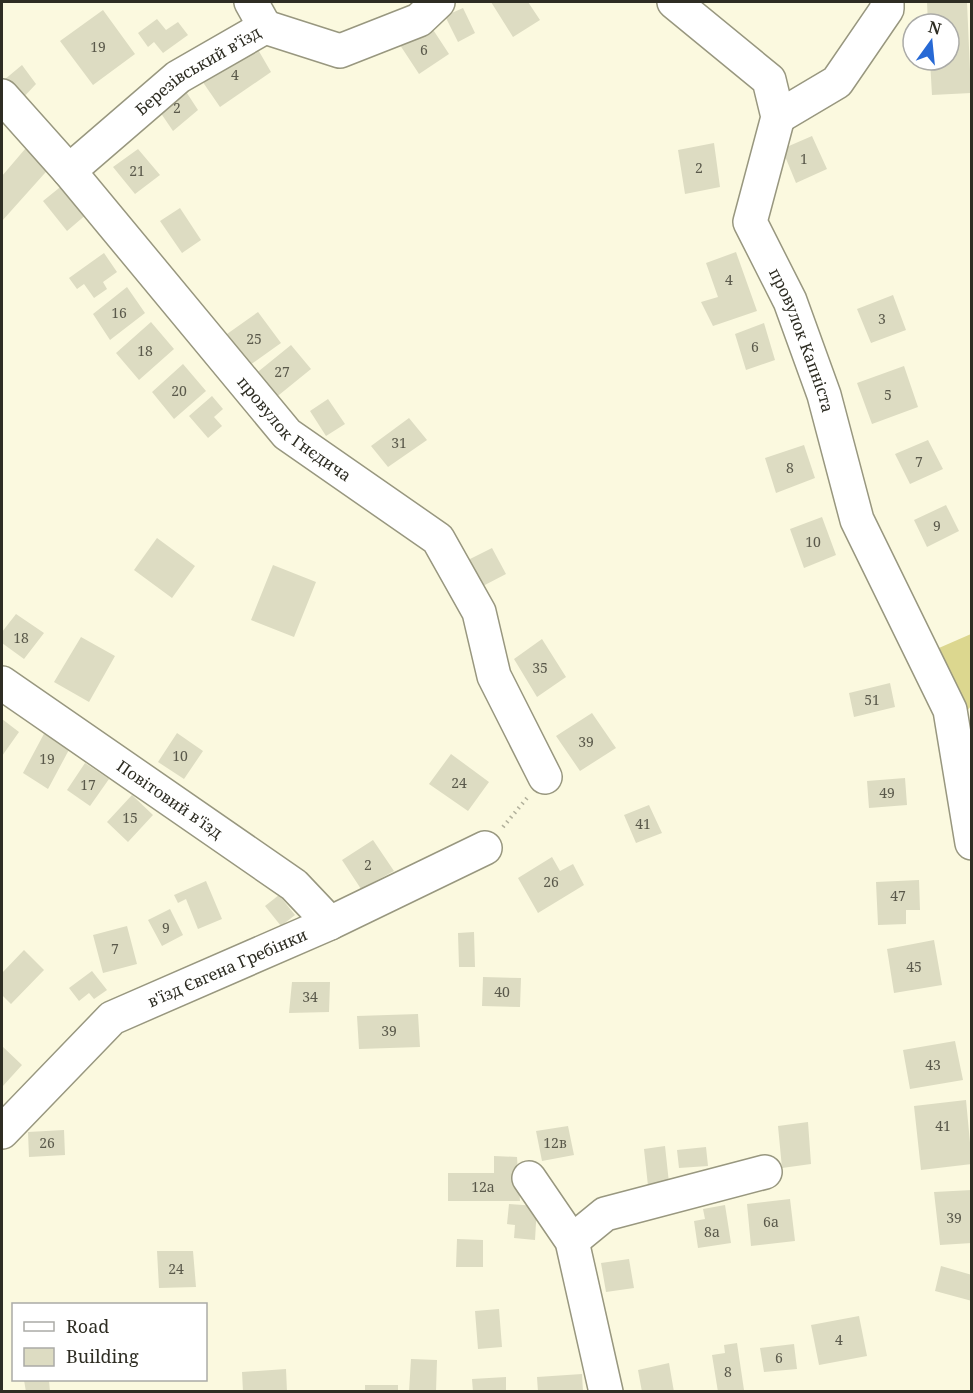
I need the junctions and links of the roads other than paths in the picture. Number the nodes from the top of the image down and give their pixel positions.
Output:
1 (438, 2) edge
2 (674, 2) edge
3 (887, 2) edge
4 (258, 14) edge
5 (2, 96) edge
6 (778, 117) junction
7 (69, 171) junction
8 (2, 683) edge
9 (545, 777) road end
10 (972, 843) edge
11 (485, 848) road end
12 (330, 923) junction
13 (2, 1132) edge
14 (765, 1172) dead end
15 (529, 1178) dead end
16 (572, 1241) junction
17 (606, 1392) edge

1 - 4 street, Березівський в’їзд
2 - 6 street, провулок Капніста
3 - 6 street
4 - 7 street, Березівський в’їзд
5 - 7 street, провулок Гнєдича
6 - 10 street, провулок Капніста
7 - 9 street, провулок Гнєдича
8 - 12 street, Повітовий в'їзд
11 - 12 street, в'їзд Євгена Гребінки
12 - 13 street, в'їзд Євгена Гребінки
14 - 16 street
15 - 16 street
16 - 17 street

